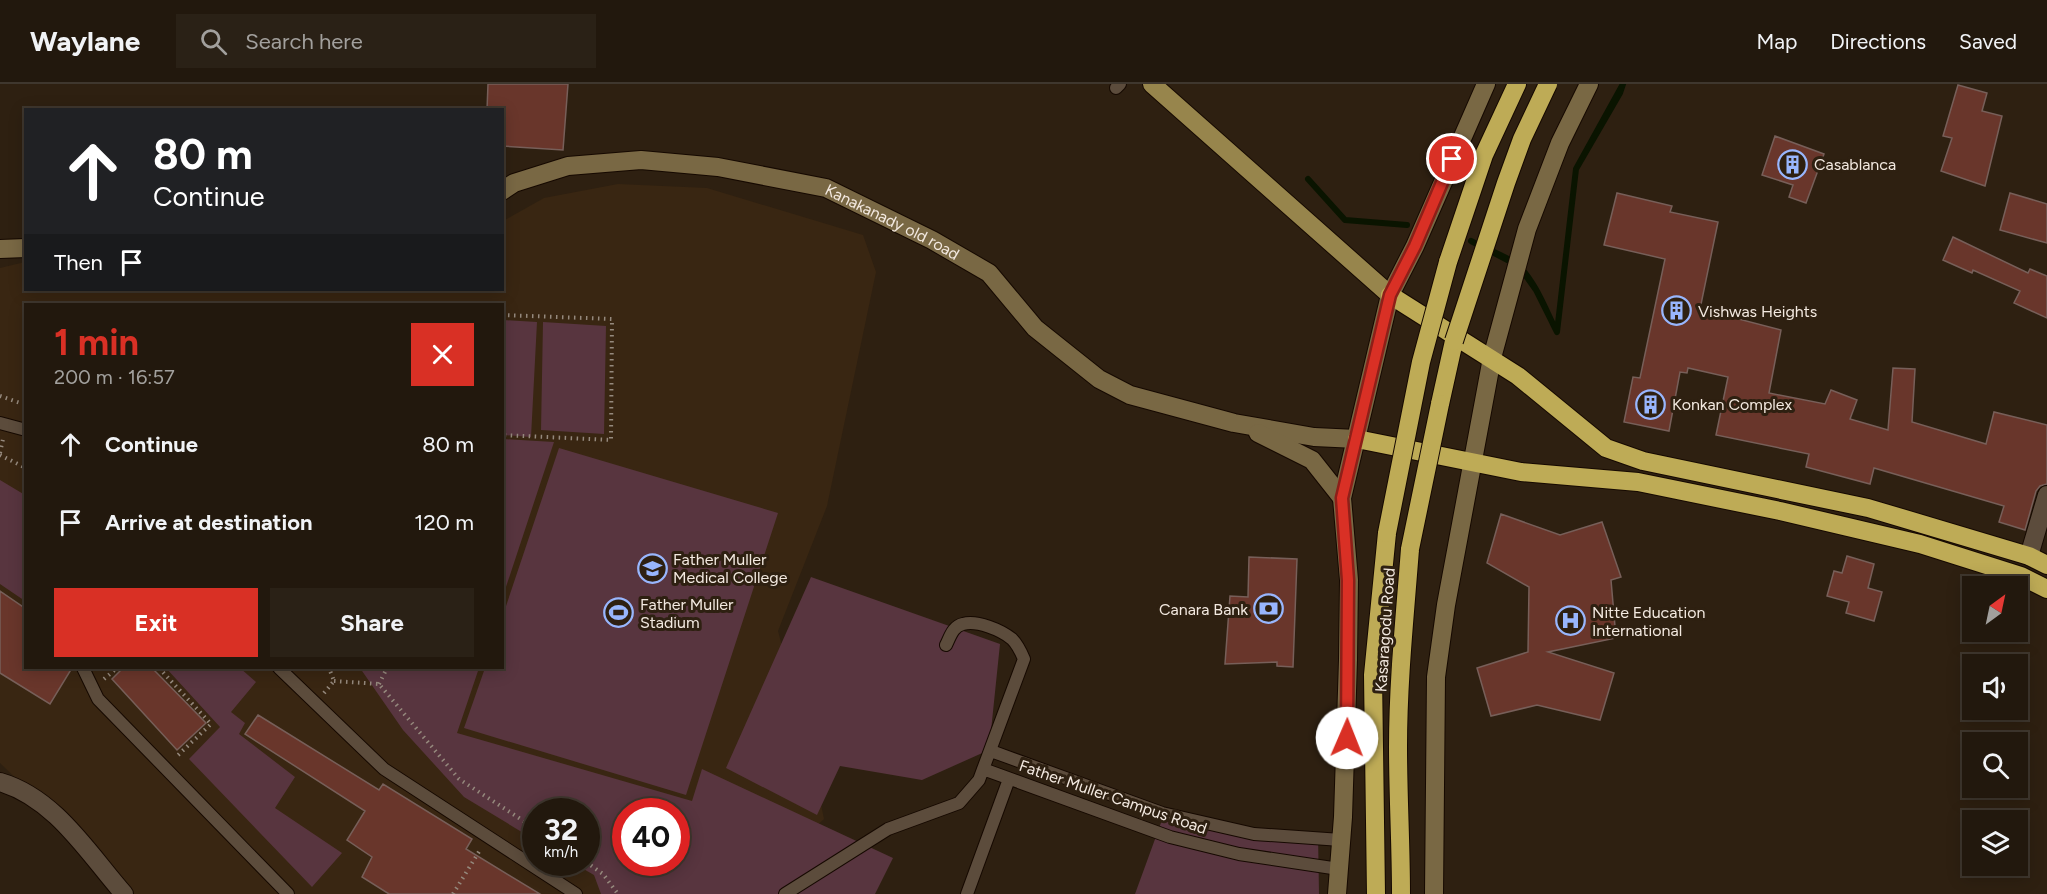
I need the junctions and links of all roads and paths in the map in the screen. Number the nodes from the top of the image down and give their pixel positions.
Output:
1 (1152, 84) edge
2 (1486, 84) edge
3 (1517, 84) edge
4 (1548, 84) edge
5 (1589, 84) edge
6 (504, 189) edge
7 (24, 248) edge
8 (0, 249) edge
9 (1390, 295) junction
10 (504, 315) edge
11 (1492, 358) junction
12 (0, 396) edge
13 (24, 404) edge
14 (0, 423) edge
15 (1234, 423) junction
16 (24, 429) edge
17 (0, 435) edge
18 (504, 435) edge
19 (1357, 439) junction
20 (0, 454) edge
21 (1474, 461) junction
22 (24, 467) edge
23 (2047, 495) edge
24 (1342, 498) junction
25 (2029, 556) junction
26 (2047, 565) edge
27 (2047, 589) edge
28 (946, 645) dead end
29 (83, 669) edge
30 (116, 669) edge
31 (160, 669) edge
32 (280, 669) edge
33 (329, 669) edge
34 (386, 669) edge
35 (334, 681) junction
36 (99, 684) dead end
37 (379, 684) junction
38 (316, 704) junction
39 (991, 751) junction
40 (170, 763) dead end
41 (983, 770) junction
42 (1010, 779) junction
43 (0, 782) edge
44 (522, 820) edge
45 (488, 837) junction
46 (1341, 840) junction
47 (1339, 869) junction
48 (600, 872) edge
49 (124, 894) edge
50 (288, 894) edge
51 (453, 894) edge
52 (576, 894) edge
53 (618, 894) edge
54 (785, 894) edge
55 (967, 894) edge
56 (1337, 894) edge
57 (1376, 894) edge
58 (1401, 894) edge
59 (1434, 894) edge

1 - 9 main road
2 - 9 street
3 - 57 highway, Kasaragodu Road, bridge
4 - 58 highway, Kasaragodu Road, bridge
5 - 11 street
6 - 15 street, Kanakanady old road
7 - 8 street
9 - 11 highway
9 - 19 street
10 - 18 path
11 - 21 street
11 - 25 highway
12 - 13 path
14 - 16 lane
15 - 19 street
15 - 24 street
17 - 20 path
19 - 21 highway
19 - 24 street
20 - 22 path
21 - 27 highway
21 - 59 street
23 - 25 street
24 - 46 street
25 - 26 highway
28 - 39 lane
29 - 50 lane
30 - 36 path
31 - 40 path
32 - 38 lane
33 - 35 path
34 - 37 path
35 - 37 path
35 - 38 path
37 - 44 path
38 - 45 lane
39 - 41 lane
39 - 46 lane, Father Muller Campus Road
41 - 42 lane, Father Muller Campus Road
41 - 54 lane
42 - 47 lane, Father Muller Campus Road
42 - 55 lane
43 - 49 street
45 - 51 path
45 - 52 lane
46 - 47 street
47 - 56 street
48 - 53 path

